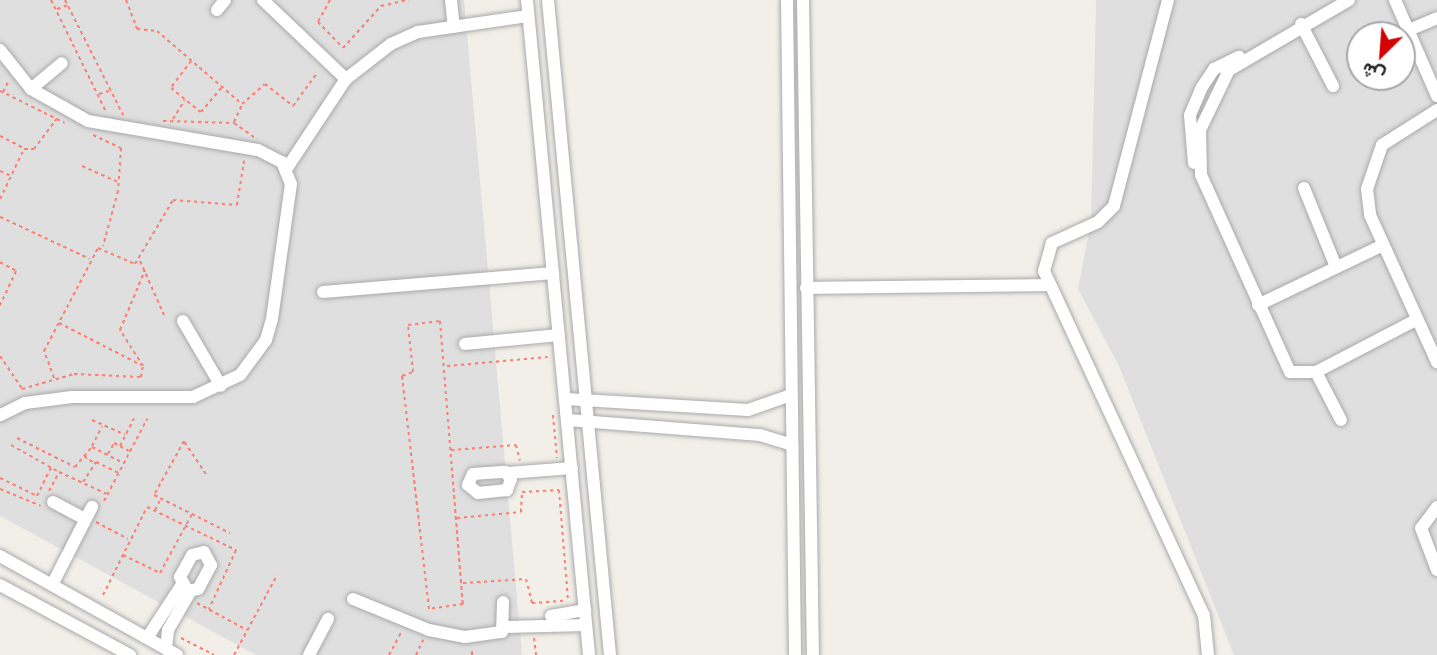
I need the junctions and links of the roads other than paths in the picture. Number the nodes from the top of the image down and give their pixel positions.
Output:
1 (264, 0) edge
2 (452, 0) edge
3 (527, 0) edge
4 (548, 0) edge
5 (787, 0) edge
6 (803, 0) edge
7 (1168, 0) edge
8 (1349, 0) edge
9 (1395, 0) edge
10 (528, 16) junction
11 (1437, 18) edge
12 (1405, 21) edge
13 (1301, 24) junction
14 (454, 27) junction
15 (1416, 27) edge
16 (1416, 46) edge
17 (0, 50) edge
18 (62, 63) dead end
19 (346, 79) junction
20 (1333, 86) dead end
21 (31, 89) junction
22 (1437, 96) edge
23 (1437, 110) edge
24 (287, 168) junction
25 (1304, 188) dead end
26 (1382, 245) junction
27 (1336, 267) junction
28 (553, 273) junction
29 (1049, 285) junction
30 (806, 288) junction
31 (323, 292) dead end
32 (1258, 305) junction
33 (1416, 320) junction
34 (183, 321) dead end
35 (559, 335) junction
36 (465, 344) dead end
37 (807, 358) junction
38 (792, 360) junction
39 (1437, 362) edge
40 (1316, 372) junction
41 (221, 386) junction
42 (791, 396) junction
43 (566, 399) junction
44 (587, 400) junction
45 (0, 415) edge
46 (568, 420) junction
47 (1340, 421) dead end
48 (590, 422) junction
49 (792, 445) junction
50 (573, 474) junction
51 (509, 480) dead end
52 (53, 502) dead end
53 (1437, 507) edge
54 (4, 558) edge
55 (1437, 570) edge
56 (0, 576) edge
57 (0, 585) edge
58 (52, 585) junction
59 (353, 599) dead end
60 (503, 602) dead end
61 (585, 610) junction
62 (328, 619) dead end
63 (505, 624) junction
64 (586, 625) junction
65 (794, 632) junction
66 (147, 638) junction
67 (171, 652) edge
68 (816, 653) edge
69 (130, 655) edge
70 (309, 655) edge
71 (589, 655) edge
72 (610, 655) edge
73 (795, 655) edge
74 (1208, 655) edge

1 - 19 street
2 - 14 street
3 - 10 street
4 - 44 street
5 - 38 street
6 - 30 street
7 - 29 street
8 - 13 street
9 - 12 street
10 - 14 street
10 - 28 street
11 - 15 street
13 - 20 street
13 - 32 street
14 - 19 street
16 - 22 street
17 - 21 street
18 - 21 street
19 - 24 street
21 - 24 street
23 - 26 street
24 - 41 street
25 - 27 street
26 - 27 street
26 - 33 street
27 - 32 street
28 - 31 street
28 - 35 street
29 - 30 street
29 - 74 street
30 - 37 street
32 - 40 street
33 - 39 street
33 - 40 street
34 - 41 street
35 - 36 street
35 - 43 street
37 - 38 street
37 - 68 street
38 - 42 street
40 - 47 street
41 - 45 street
42 - 44 street
42 - 49 street
43 - 44 street
43 - 46 street
44 - 48 street
46 - 48 street
46 - 50 street
48 - 49 street
48 - 72 street
49 - 65 street
50 - 51 street
50 - 61 street
52 - 58 street
53 - 55 street
54 - 56 street
54 - 58 street
57 - 69 street
58 - 66 street
59 - 63 street
60 - 63 street
61 - 63 street
61 - 64 street
62 - 70 street
63 - 64 street
64 - 71 street
65 - 68 street
65 - 73 street
66 - 67 street
66 - 67 street

